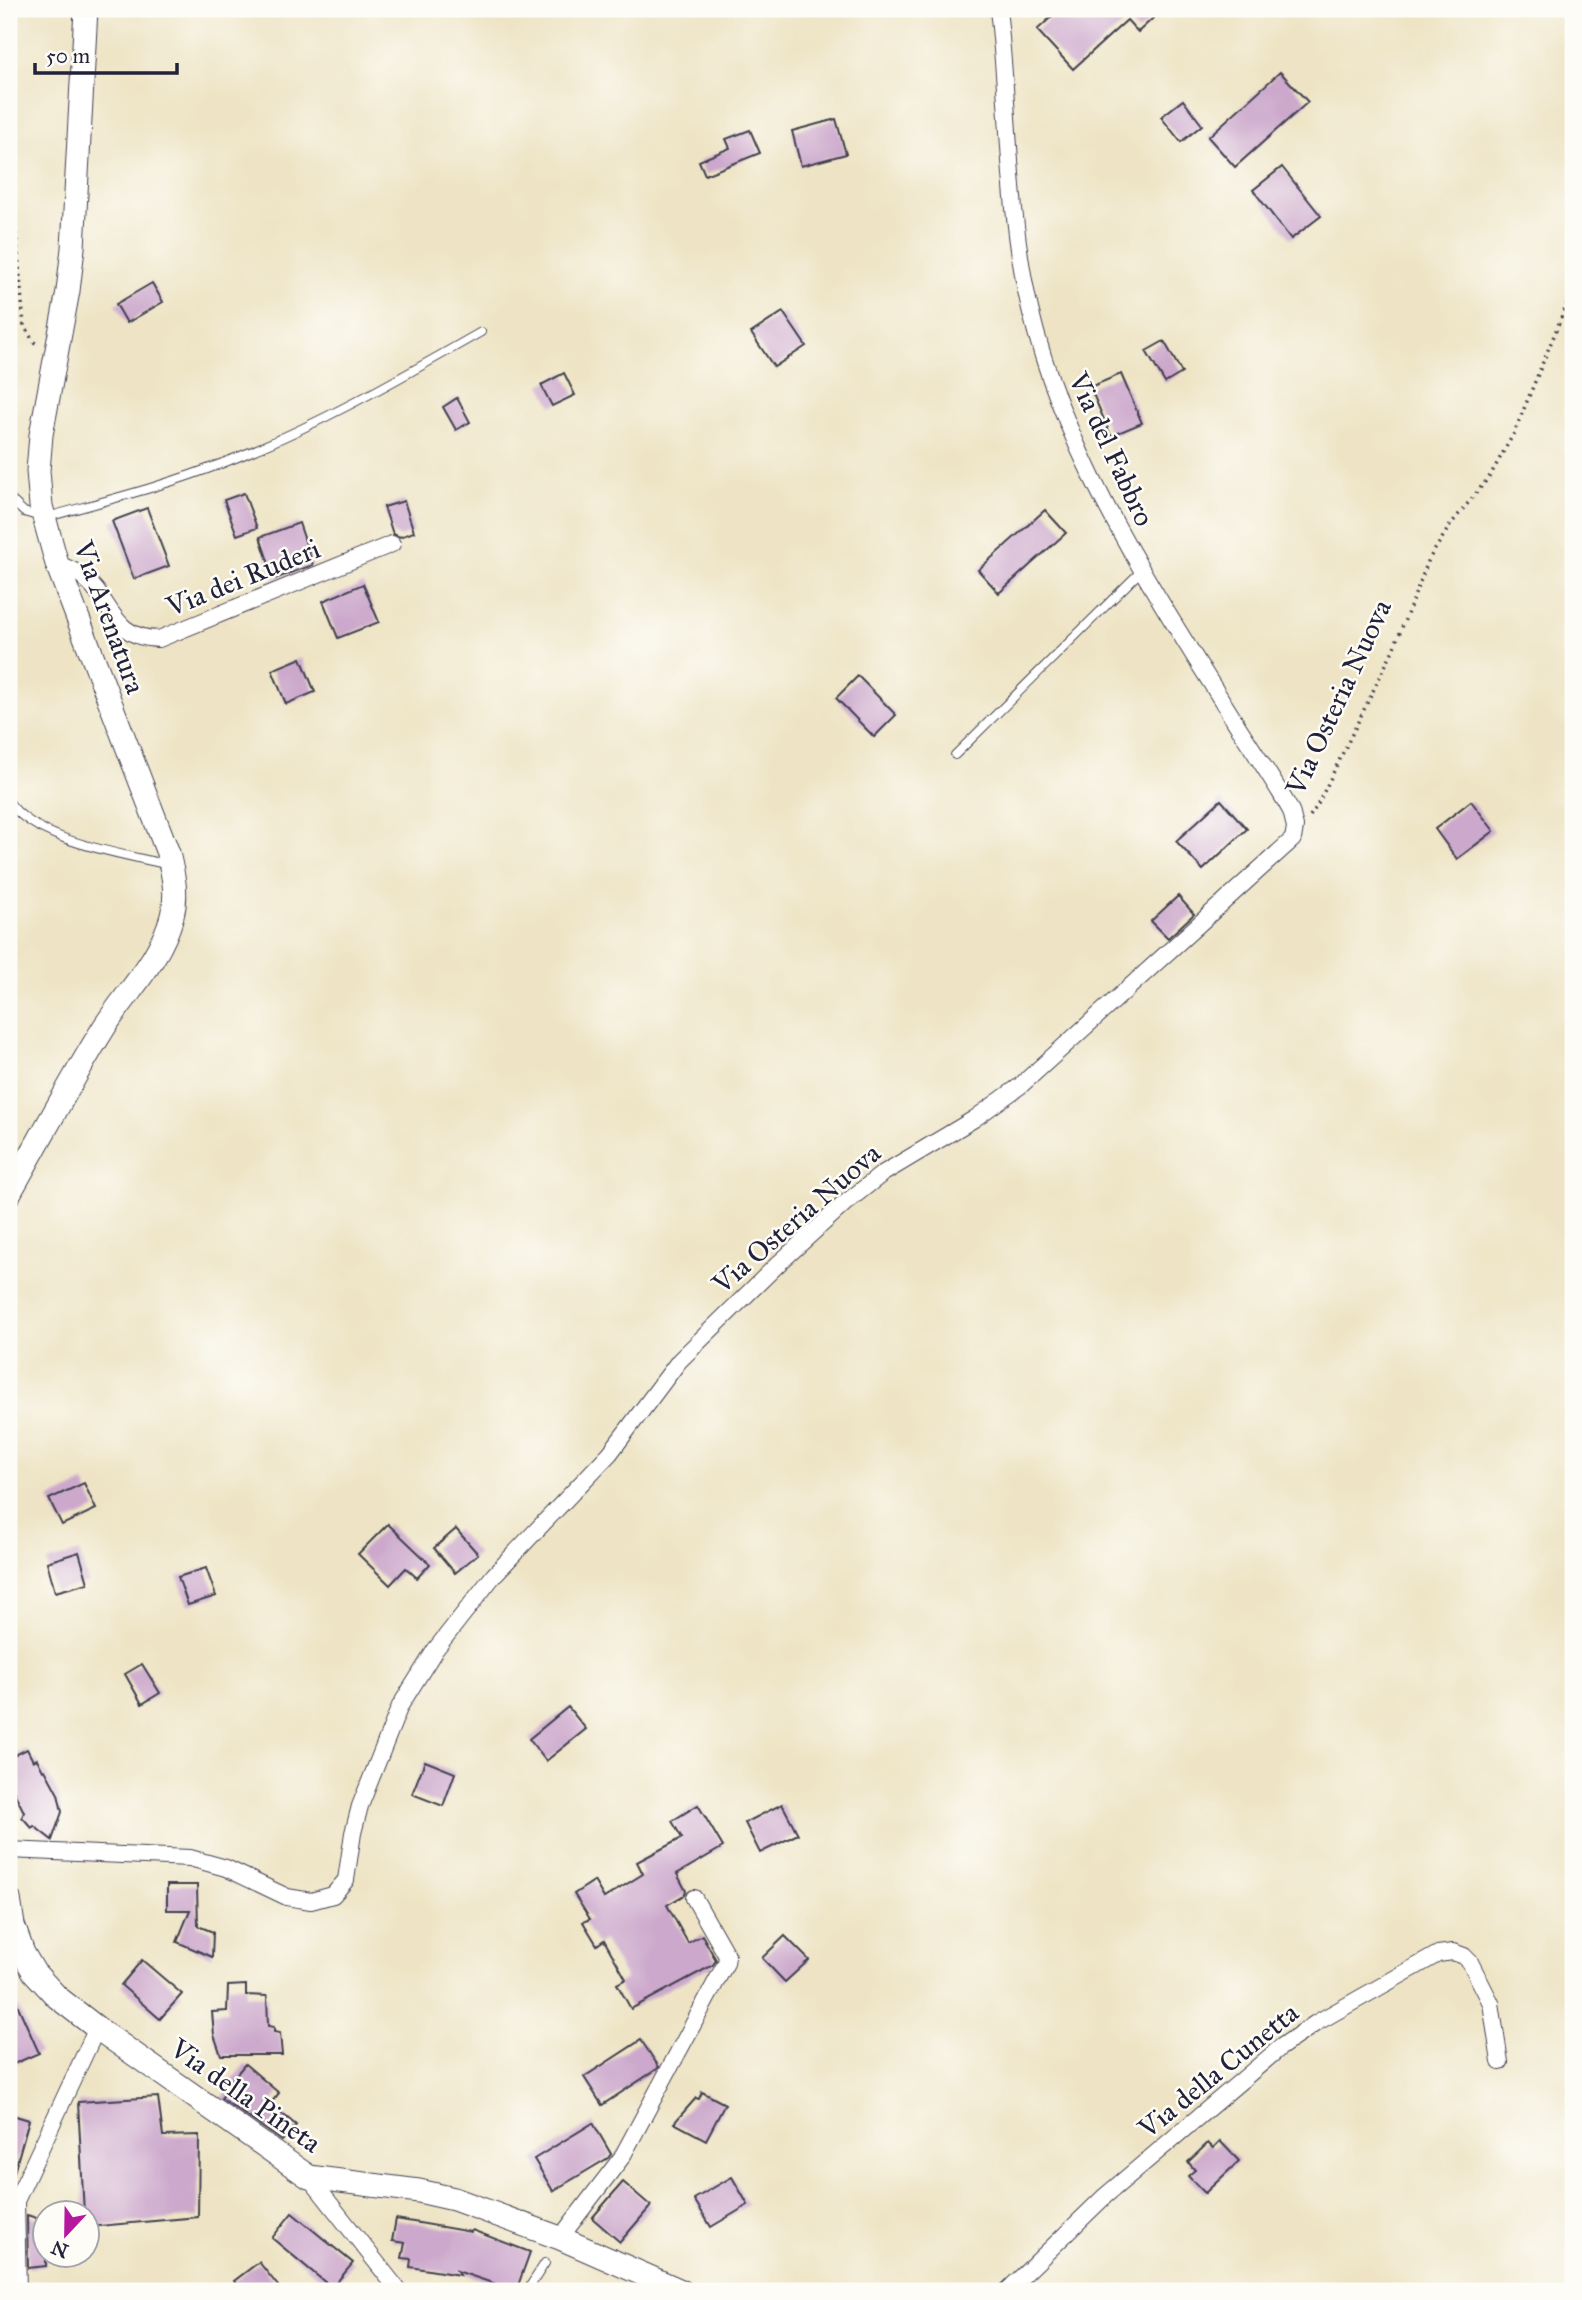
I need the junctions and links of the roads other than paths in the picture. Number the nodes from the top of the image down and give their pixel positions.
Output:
1 (86, 9) edge
2 (998, 9) edge
3 (481, 332) dead end
4 (9, 499) edge
5 (44, 518) junction
6 (392, 544) dead end
7 (57, 564) junction
8 (1142, 570) junction
9 (955, 755) dead end
10 (9, 802) edge
11 (1295, 827) joint
12 (171, 866) junction
13 (9, 1194) edge
14 (9, 1850) edge
15 (694, 1898) dead end
16 (9, 1899) edge
17 (97, 2028) junction
18 (1500, 2062) dead end
19 (309, 2177) junction
20 (12, 2197) edge
21 (559, 2238) junction
22 (545, 2263) dead end
23 (18, 2291) edge
24 (399, 2291) edge
25 (527, 2291) edge
26 (681, 2291) edge
27 (1007, 2291) edge

1 - 5 street, Via Arenatura
2 - 8 street, Via del Fabbro
3 - 5 lane
4 - 5 lane
5 - 7 street, Via Arenatura
6 - 7 street, Via dei Ruderi
7 - 12 street, Via Arenatura
8 - 9 lane
8 - 11 street, Via del Fabbro
10 - 12 lane
11 - 14 street, Via Osteria Nuova
12 - 13 street, Via Arenatura
15 - 21 street
16 - 17 street, Via della Pineta
17 - 19 street, Via della Pineta
17 - 20 street
18 - 27 street, Via della Cunetta
19 - 21 street, Via della Pineta
19 - 24 street
20 - 23 street
21 - 26 street, Via della Pineta
22 - 25 lane

